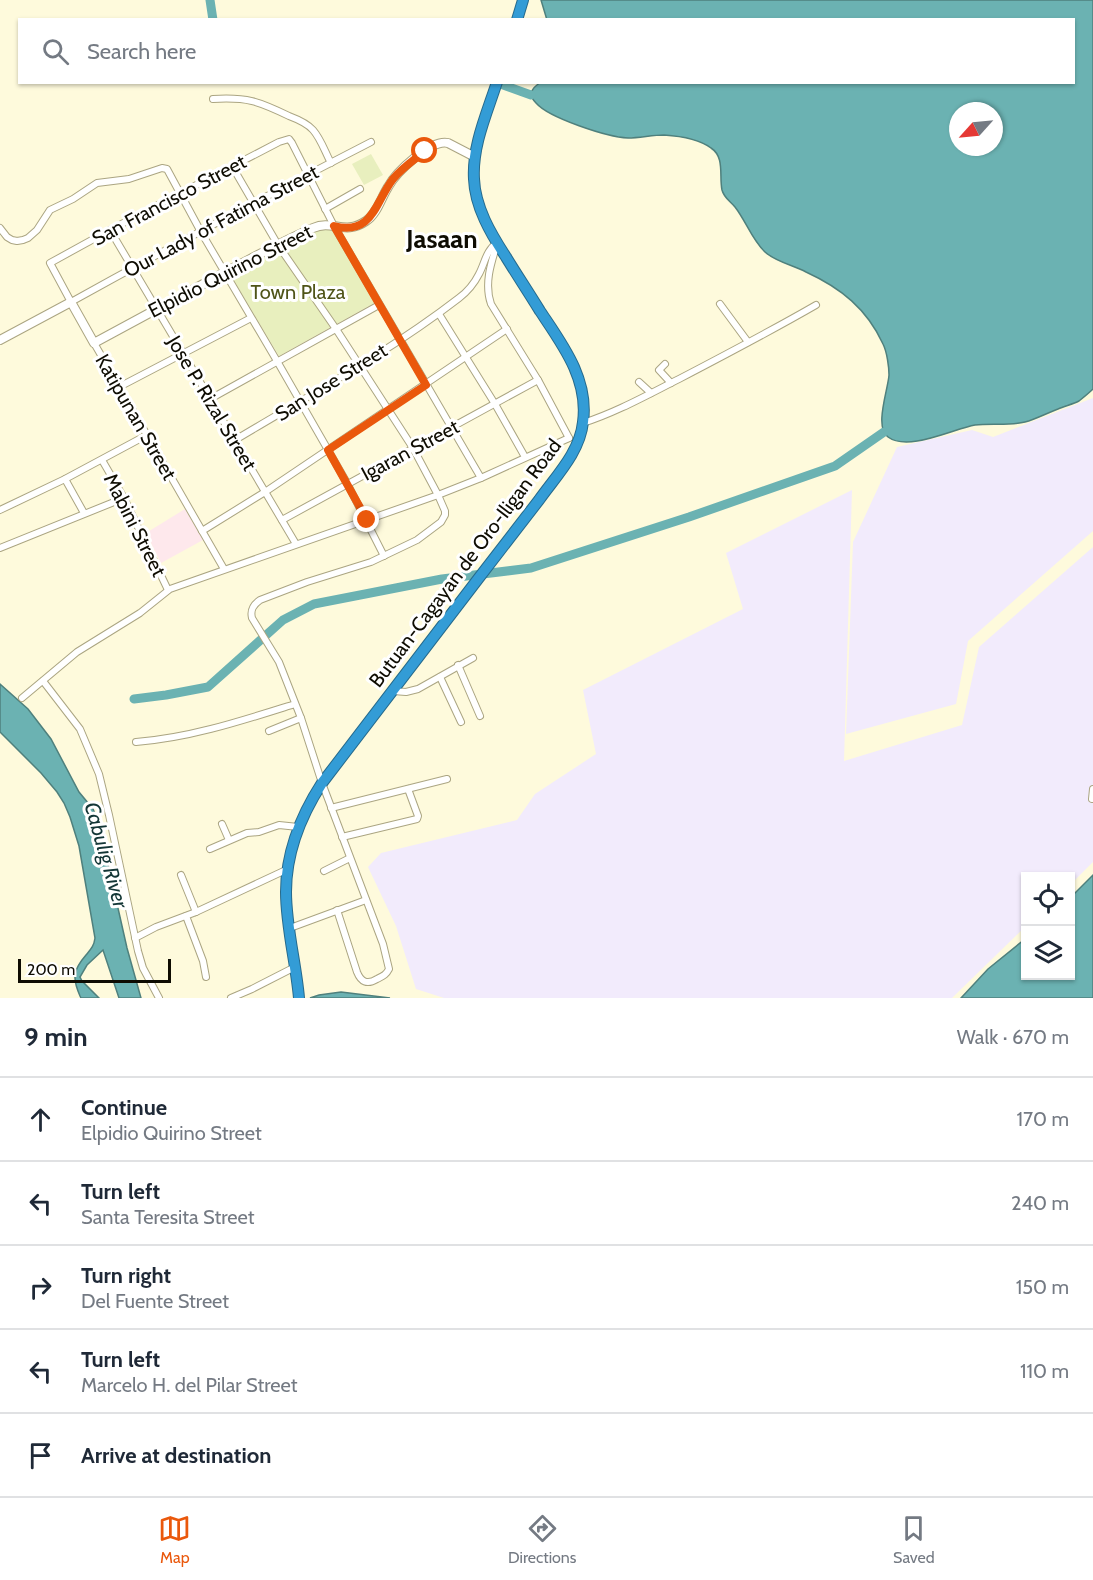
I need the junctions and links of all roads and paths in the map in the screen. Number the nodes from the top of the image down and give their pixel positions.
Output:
1 (523, 0) edge
2 (518, 18) edge
3 (496, 84) edge
4 (213, 99) dead end
5 (370, 142) dead end
6 (475, 157) junction
7 (331, 163) junction
8 (232, 166) junction
9 (309, 175) junction
10 (360, 189) dead end
11 (181, 193) junction
12 (253, 203) junction
13 (326, 209) junction
14 (334, 226) junction
15 (0, 228) edge
16 (110, 230) junction
17 (201, 232) junction
18 (497, 243) junction
19 (278, 245) junction
20 (507, 259) junction
21 (492, 260) junction
22 (50, 263) joint
23 (132, 268) junction
24 (225, 273) junction
25 (71, 302) junction
26 (720, 304) dead end
27 (379, 305) junction
28 (816, 305) dead end
29 (157, 309) junction
30 (439, 314) junction
31 (252, 318) junction
32 (336, 329) junction
33 (507, 329) junction
34 (0, 340) edge
35 (399, 340) junction
36 (748, 342) junction
37 (94, 343) junction
38 (183, 355) junction
39 (466, 357) junction
40 (278, 362) junction
41 (665, 364) dead end
42 (360, 365) junction
43 (538, 380) junction
44 (639, 382) dead end
45 (671, 383) junction
46 (426, 385) junction
47 (119, 387) junction
48 (651, 393) junction
49 (210, 399) junction
50 (300, 401) junction
51 (495, 404) junction
52 (388, 410) junction
53 (583, 423) junction
54 (452, 427) junction
55 (147, 435) junction
56 (235, 440) junction
57 (574, 440) junction
58 (413, 448) junction
59 (328, 450) junction
60 (525, 457) junction
61 (102, 460) junction
62 (481, 478) junction
63 (65, 479) junction
64 (347, 483) junction
65 (265, 492) junction
66 (438, 495) junction
67 (124, 498) junction
68 (0, 510) edge
69 (84, 513) junction
70 (282, 520) junction
71 (367, 520) junction
72 (202, 531) junction
73 (296, 544) junction
74 (0, 548) edge
75 (384, 556) junction
76 (224, 569) junction
77 (168, 590) junction
78 (473, 658) dead end
79 (458, 665) junction
80 (440, 677) junction
81 (43, 681) junction
82 (392, 690) junction
83 (22, 698) dead end
84 (295, 704) junction
85 (480, 716) dead end
86 (301, 718) junction
87 (461, 722) dead end
88 (268, 731) dead end
89 (136, 742) dead end
90 (447, 779) dead end
91 (322, 783) junction
92 (408, 789) junction
93 (1093, 789) edge
94 (1092, 799) edge
95 (331, 808) junction
96 (222, 824) dead end
97 (298, 827) junction
98 (342, 837) junction
99 (229, 840) junction
100 (210, 849) dead end
101 (350, 858) junction
102 (288, 869) junction
103 (324, 871) dead end
104 (181, 875) dead end
105 (366, 900) junction
106 (337, 910) junction
107 (196, 912) junction
108 (186, 916) junction
109 (290, 928) junction
110 (135, 939) junction
111 (297, 970) junction
112 (206, 977) dead end
113 (159, 998) edge
114 (231, 998) edge
115 (299, 998) edge

1 - 2 highway
3 - 6 highway, Butuan-Cagayan de Oro-Iligan Road
4 - 7 street
5 - 7 street, Our Lady of Fatima Street
6 - 14 street, Elpidio Quirino Street
6 - 18 highway, Butuan-Cagayan de Oro-Iligan Road
7 - 9 street, Our Lady of Fatima Street
8 - 9 street, San Francisco Street
8 - 11 street, San Francisco Street
8 - 12 street
9 - 12 street, Our Lady of Fatima Street
9 - 13 street
10 - 13 street
11 - 15 street
11 - 16 street, San Francisco Street
11 - 17 street
12 - 17 street, Our Lady of Fatima Street
12 - 19 street
13 - 14 street
14 - 19 street, Elpidio Quirino Street
14 - 27 street
16 - 22 street, San Francisco Street
16 - 23 street, Jose P. Rizal Street
17 - 23 street, Our Lady of Fatima Street
17 - 24 street
18 - 20 highway, Butuan-Cagayan de Oro-Iligan Road
18 - 21 street
18 - 30 street, San Jose Street
19 - 24 street, Elpidio Quirino Street
19 - 32 street
20 - 21 street
20 - 53 highway, Butuan-Cagayan de Oro-Iligan Road
21 - 33 street
22 - 25 street, Katipunan Street
23 - 25 street, Our Lady of Fatima Street
23 - 29 street, Jose P. Rizal Street
24 - 29 street, Elpidio Quirino Street
24 - 31 street
25 - 34 street
25 - 37 street, Katipunan Street
26 - 36 street
27 - 32 street
27 - 35 street
28 - 36 street
29 - 37 street, Elpidio Quirino Street
29 - 38 street, Jose P. Rizal Street
30 - 35 street, San Jose Street
30 - 39 street
31 - 38 street
31 - 40 street
32 - 40 street
32 - 42 street
33 - 39 street
33 - 43 street
35 - 42 street, San Jose Street
35 - 46 street
36 - 45 street
37 - 47 street, Katipunan Street
38 - 47 street
38 - 49 street, Jose P. Rizal Street
39 - 46 street
39 - 51 street
40 - 49 street
40 - 50 street
41 - 45 street
42 - 50 street, San Jose Street
42 - 52 street
43 - 51 street, Igaran Street
43 - 57 street
44 - 48 street
45 - 48 street
46 - 52 street
46 - 54 street
47 - 55 street, Katipunan Street
48 - 53 street
49 - 56 street, Jose P. Rizal Street
50 - 56 street, San Jose Street
50 - 59 street
51 - 54 street, Igaran Street
51 - 60 street
52 - 58 street
52 - 59 street
53 - 57 highway, Butuan-Cagayan de Oro-Iligan Road
54 - 58 street, Igaran Street
54 - 62 street
55 - 61 street
55 - 72 street, Katipunan Street
56 - 65 street, Jose P. Rizal Street
57 - 60 street
57 - 82 highway, Butuan-Cagayan de Oro-Iligan Road
58 - 64 street, Igaran Street
58 - 66 street
59 - 64 street
59 - 65 street
60 - 62 street
61 - 63 street
61 - 67 street, Mabini Street
62 - 66 street
63 - 68 street
63 - 69 street
64 - 70 street, Igaran Street
64 - 71 street
65 - 70 street, Jose P. Rizal Street
65 - 72 street
66 - 71 street
66 - 75 street
67 - 69 street
67 - 77 street, Mabini Street
69 - 74 street
70 - 73 street, Jose P. Rizal Street
71 - 73 street
71 - 75 street
72 - 76 street, Katipunan Street
73 - 76 street
75 - 84 street
76 - 77 street
77 - 81 street
78 - 79 street
79 - 80 street
79 - 85 street
80 - 82 street
80 - 87 street
81 - 83 street
81 - 110 street
82 - 91 highway, Butuan-Cagayan de Oro-Iligan Road
84 - 86 street
84 - 89 street
86 - 88 street
86 - 91 street
90 - 92 street
91 - 95 street
91 - 97 highway, Butuan-Cagayan de Oro-Iligan Road
92 - 95 street
92 - 98 street
93 - 94 street
95 - 98 street
96 - 99 street
97 - 99 street
97 - 102 highway, Butuan-Cagayan de Oro-Iligan Road
98 - 101 street
99 - 100 street
101 - 103 street
101 - 105 street
102 - 107 street
102 - 109 highway, Butuan-Cagayan de Oro-Iligan Road
104 - 107 street
105 - 106 street
105 - 106 street
106 - 109 street
107 - 108 street
108 - 110 street
108 - 112 street
109 - 111 highway, Butuan-Cagayan de Oro-Iligan Road
110 - 113 street
111 - 114 street
111 - 115 highway, Butuan-Cagayan de Oro-Iligan Road

